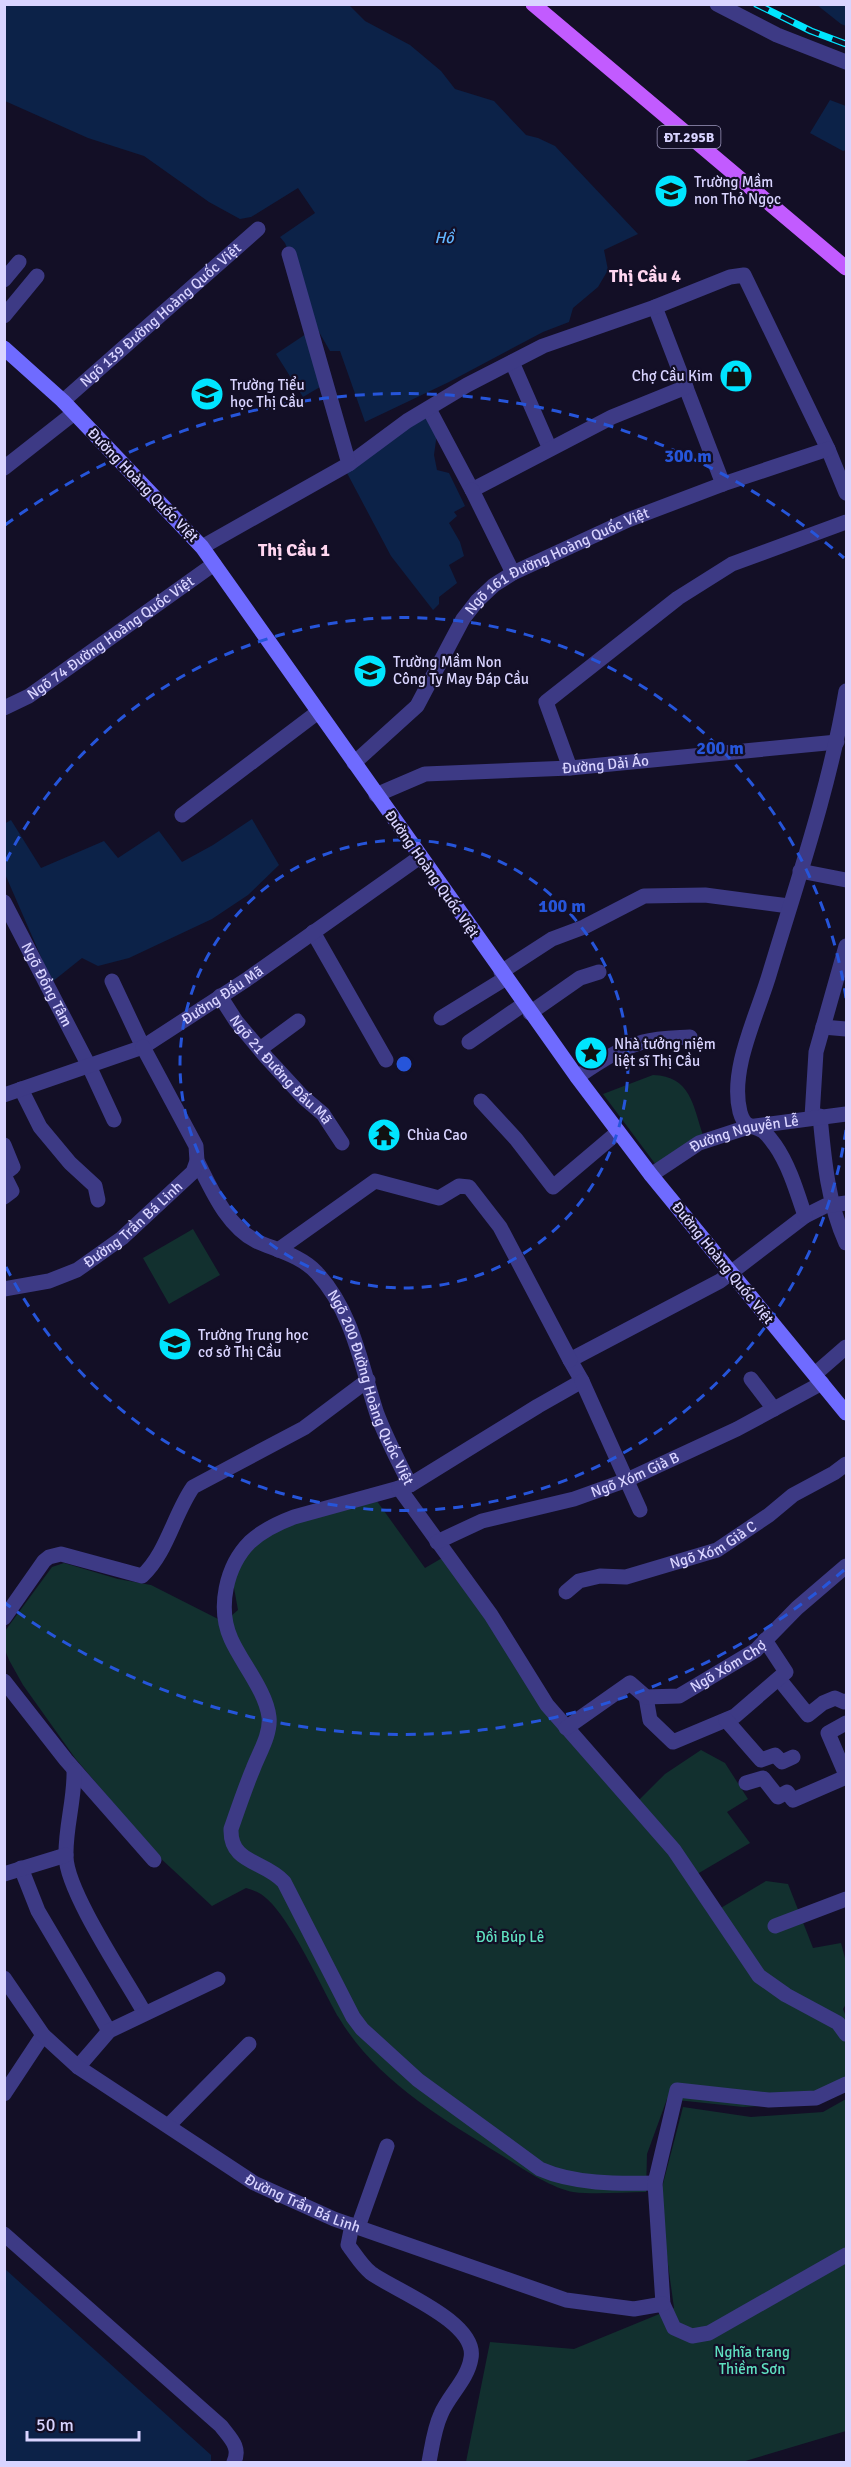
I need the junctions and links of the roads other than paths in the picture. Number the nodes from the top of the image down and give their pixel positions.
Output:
1 (533, 4) edge
2 (717, 4) edge
3 (846, 62) edge
4 (258, 229) dead end
5 (289, 254) dead end
6 (19, 262) dead end
7 (846, 268) edge
8 (37, 276) dead end
9 (4, 280) edge
10 (655, 308) junction
11 (4, 316) edge
12 (6, 354) edge
13 (512, 362) junction
14 (686, 387) junction
15 (63, 401) junction
16 (429, 409) junction
17 (74, 413) junction
18 (550, 449) junction
19 (828, 449) junction
20 (349, 464) junction
21 (4, 468) edge
22 (723, 484) junction
23 (472, 490) junction
24 (846, 493) edge
25 (846, 522) edge
26 (202, 547) junction
27 (214, 564) junction
28 (513, 573) junction
29 (846, 691) edge
30 (4, 708) edge
31 (318, 712) junction
32 (837, 742) junction
33 (354, 763) junction
34 (570, 768) junction
35 (376, 795) junction
36 (182, 815) dead end
37 (420, 857) junction
38 (800, 871) junction
39 (846, 880) edge
40 (4, 902) edge
41 (789, 906) junction
42 (313, 932) junction
43 (846, 946) edge
44 (598, 972) dead end
45 (503, 975) junction
46 (112, 981) dead end
47 (220, 996) junction
48 (527, 1009) junction
49 (441, 1018) dead end
50 (298, 1021) dead end
51 (823, 1027) junction
52 (846, 1029) edge
53 (690, 1037) dead end
54 (469, 1042) dead end
55 (143, 1047) junction
56 (260, 1049) junction
57 (386, 1060) dead end
58 (89, 1066) junction
59 (577, 1077) junction
60 (21, 1089) junction
61 (4, 1095) edge
62 (481, 1101) dead end
63 (846, 1114) edge
64 (816, 1117) junction
65 (114, 1120) dead end
66 (748, 1127) junction
67 (618, 1132) junction
68 (342, 1143) dead end
69 (4, 1145) edge
70 (198, 1161) junction
71 (4, 1174) edge
72 (651, 1175) junction
73 (4, 1197) edge
74 (98, 1200) dead end
75 (840, 1204) edge
76 (805, 1216) junction
77 (846, 1243) edge
78 (278, 1250) junction
79 (731, 1274) junction
80 (4, 1289) edge
81 (846, 1347) edge
82 (570, 1360) junction
83 (751, 1379) dead end
84 (819, 1379) junction
85 (368, 1380) junction
86 (582, 1381) junction
87 (774, 1409) junction
88 (846, 1413) edge
89 (846, 1464) edge
90 (627, 1480) junction
91 (405, 1487) junction
92 (640, 1510) dead end
93 (437, 1542) junction
94 (846, 1566) edge
95 (566, 1592) dead end
96 (4, 1618) edge
97 (765, 1640) junction
98 (779, 1679) junction
99 (4, 1680) edge
100 (646, 1697) junction
101 (846, 1701) edge
102 (726, 1720) junction
103 (846, 1723) edge
104 (566, 1728) junction
105 (793, 1757) dead end
106 (74, 1770) junction
107 (846, 1776) edge
108 (746, 1783) dead end
109 (66, 1855) junction
110 (154, 1860) dead end
111 (21, 1868) junction
112 (4, 1874) edge
113 (846, 1899) edge
114 (775, 1926) dead end
115 (4, 1978) edge
116 (218, 1979) dead end
117 (144, 2012) junction
118 (109, 2031) junction
119 (846, 2034) edge
120 (43, 2035) junction
121 (249, 2044) dead end
122 (78, 2067) junction
123 (846, 2084) edge
124 (4, 2094) edge
125 (169, 2125) junction
126 (387, 2146) dead end
127 (655, 2183) junction
128 (355, 2226) junction
129 (4, 2234) edge
130 (846, 2255) edge
131 (663, 2304) junction
132 (234, 2463) edge
133 (429, 2463) edge

1 - 7 main road, ĐT.295B
2 - 3 street
4 - 15 street, Ngõ 139 Đường Hoàng Quốc Việt
5 - 20 street
6 - 9 street
8 - 11 street
10 - 13 street
10 - 14 street
10 - 19 street
12 - 15 main road, Đường Hoàng Quốc Việt
13 - 16 street
13 - 18 street
14 - 18 street
14 - 22 street
15 - 17 main road, Đường Hoàng Quốc Việt
16 - 20 street
16 - 23 street
17 - 21 street
17 - 26 main road, Đường Hoàng Quốc Việt
18 - 23 street
19 - 22 street, Ngõ 161 Đường Hoàng Quốc Việt
19 - 24 street
20 - 26 street
22 - 28 street, Ngõ 161 Đường Hoàng Quốc Việt
23 - 28 street
25 - 34 street
26 - 27 main road, Đường Hoàng Quốc Việt
27 - 30 street, Ngõ 74 Đường Hoàng Quốc Việt
27 - 31 main road, Đường Hoàng Quốc Việt
28 - 33 street, Ngõ 161 Đường Hoàng Quốc Việt
29 - 32 street
31 - 33 main road, Đường Hoàng Quốc Việt
31 - 36 street
32 - 34 street, Đường Dải Áo
32 - 38 street
33 - 35 main road, Đường Hoàng Quốc Việt
34 - 35 street, Đường Dải Áo
35 - 37 main road, Đường Hoàng Quốc Việt
37 - 42 street, Đường Đấu Mã
37 - 45 main road, Đường Hoàng Quốc Việt
38 - 39 street
38 - 41 street
40 - 58 street, Ngõ Đồng Tâm
41 - 45 street
41 - 66 street
42 - 47 street, Đường Đấu Mã
42 - 57 street
43 - 51 street
44 - 48 street
45 - 48 main road, Đường Hoàng Quốc Việt
45 - 49 street
46 - 55 street
47 - 55 street, Đường Đấu Mã
47 - 56 street, Ngõ 21 Đường Đấu Mã
48 - 54 street
48 - 59 main road, Đường Hoàng Quốc Việt
50 - 56 street
51 - 52 street
51 - 64 street
53 - 59 street
55 - 58 street, Đường Đấu Mã
55 - 70 street
56 - 68 street, Ngõ 21 Đường Đấu Mã
58 - 60 street, Đường Đấu Mã
58 - 65 street, Ngõ Đồng Tâm
59 - 67 main road, Đường Hoàng Quốc Việt
60 - 61 street, Đường Đấu Mã
60 - 74 street
62 - 67 street
63 - 64 street, Đường Nguyễn Lễ
64 - 66 street, Đường Nguyễn Lễ
64 - 75 street
66 - 72 street, Đường Nguyễn Lễ
66 - 76 street
67 - 72 main road, Đường Hoàng Quốc Việt
69 - 71 street
70 - 78 street, Ngõ 200 Đường Hoàng Quốc Việt
70 - 80 street, Đường Trần Bá Linh
71 - 73 street
72 - 79 main road, Đường Hoàng Quốc Việt
75 - 76 street
75 - 77 street
76 - 79 street
78 - 82 street
78 - 85 street, Ngõ 200 Đường Hoàng Quốc Việt
79 - 82 street
79 - 84 main road, Đường Hoàng Quốc Việt
81 - 84 street, Ngõ Xóm Già B
82 - 86 street
83 - 87 street
84 - 87 street, Ngõ Xóm Già B
84 - 88 main road, Đường Hoàng Quốc Việt
85 - 91 street, Ngõ 200 Đường Hoàng Quốc Việt
85 - 96 street
86 - 90 street
86 - 91 street, Ngõ 200 Đường Hoàng Quốc Việt
87 - 90 street, Ngõ Xóm Già B
89 - 95 street, Ngõ Xóm Già C
90 - 92 street
90 - 93 street, Ngõ Xóm Già B
91 - 93 street
91 - 127 street
93 - 104 street
94 - 97 street, Ngõ Xóm Chợ
97 - 98 street
97 - 100 street, Ngõ Xóm Chợ
98 - 101 street
98 - 102 street
99 - 106 street
100 - 102 street
100 - 104 street, Ngõ Xóm Chợ
102 - 105 street
103 - 107 street
104 - 119 street
106 - 109 street
106 - 110 street
107 - 108 street
109 - 111 street
109 - 117 street
111 - 112 street
111 - 118 street
113 - 114 street
115 - 120 street, Đường Trần Bá Linh
116 - 117 street
117 - 118 street
118 - 122 street
120 - 122 street, Đường Trần Bá Linh
120 - 124 street
121 - 125 street
122 - 125 street, Đường Trần Bá Linh
123 - 127 street
125 - 128 street, Đường Trần Bá Linh
126 - 128 street
127 - 131 street
128 - 131 street, Đường Trần Bá Linh
128 - 133 street
129 - 132 street
130 - 131 street

